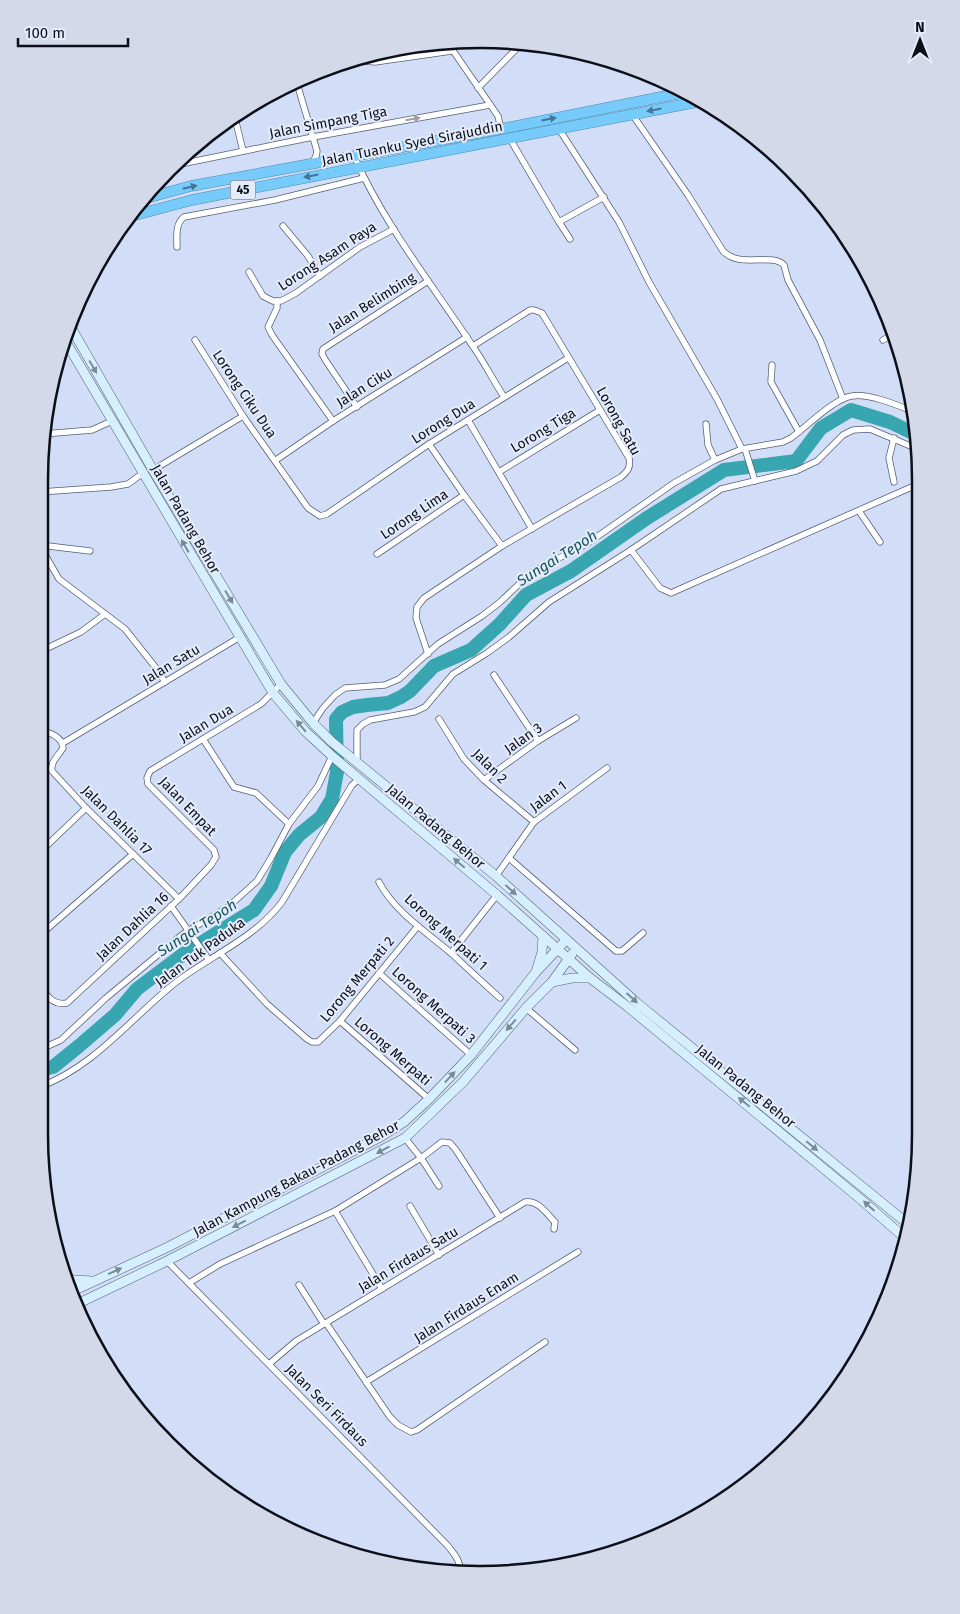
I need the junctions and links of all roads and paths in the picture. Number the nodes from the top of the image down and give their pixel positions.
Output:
1 (450, 48) edge
2 (516, 49) edge
3 (452, 51) junction
4 (370, 62) edge
5 (298, 88) edge
6 (478, 88) junction
7 (675, 94) edge
8 (691, 102) edge
9 (490, 105) junction
10 (632, 114) junction
11 (236, 123) edge
12 (502, 129) junction
13 (559, 129) junction
14 (313, 137) junction
15 (506, 140) junction
16 (244, 151) junction
17 (354, 156) junction
18 (186, 163) edge
19 (312, 164) junction
20 (358, 167) junction
21 (364, 178) junction
22 (243, 190) junction
23 (154, 196) edge
24 (604, 197) junction
25 (246, 205) junction
26 (140, 213) edge
27 (559, 222) junction
28 (284, 226) dead end
29 (394, 229) junction
30 (570, 239) dead end
31 (177, 247) dead end
32 (249, 272) dead end
33 (320, 276) junction
34 (428, 282) junction
35 (275, 301) junction
36 (73, 332) edge
37 (467, 337) junction
38 (889, 337) edge
39 (195, 340) dead end
40 (884, 340) dead end
41 (68, 346) edge
42 (473, 346) junction
43 (568, 358) junction
44 (772, 365) dead end
45 (504, 397) junction
46 (843, 399) junction
47 (357, 407) junction
48 (906, 409) edge
49 (600, 410) junction
50 (243, 416) junction
51 (468, 420) junction
52 (112, 421) junction
53 (334, 421) junction
54 (706, 424) dead end
55 (799, 432) junction
56 (50, 433) edge
57 (894, 438) junction
58 (429, 444) junction
59 (911, 446) edge
60 (745, 451) junction
61 (276, 460) junction
62 (715, 460) junction
63 (153, 470) junction
64 (499, 472) junction
65 (143, 473) junction
66 (755, 481) junction
67 (894, 482) dead end
68 (912, 487) edge
69 (48, 492) edge
70 (464, 495) junction
71 (335, 509) joint
72 (860, 511) junction
73 (532, 529) junction
74 (880, 542) dead end
75 (48, 546) edge
76 (502, 546) junction
77 (631, 550) junction
78 (90, 551) dead end
79 (377, 554) dead end
80 (48, 559) edge
81 (105, 614) junction
82 (240, 637) junction
83 (48, 648) edge
84 (428, 654) junction
85 (494, 675) dead end
86 (165, 682) junction
87 (281, 684) junction
88 (273, 693) junction
89 (576, 718) dead end
90 (439, 719) dead end
91 (313, 723) junction
92 (48, 733) edge
93 (204, 739) junction
94 (538, 741) junction
95 (63, 743) junction
96 (332, 756) junction
97 (355, 761) junction
98 (607, 768) dead end
99 (150, 771) joint
100 (357, 777) junction
101 (484, 780) junction
102 (86, 808) junction
103 (534, 822) junction
104 (289, 824) junction
105 (48, 844) edge
106 (133, 854) junction
107 (216, 857) joint
108 (509, 858) junction
109 (496, 876) junction
110 (379, 882) dead end
111 (497, 895) junction
112 (179, 899) junction
113 (171, 906) junction
114 (418, 926) junction
115 (48, 928) edge
116 (189, 930) junction
117 (643, 933) dead end
118 (543, 936) junction
119 (566, 940) junction
120 (577, 948) junction
121 (558, 950) junction
122 (220, 953) junction
123 (451, 954) junction
124 (569, 959) junction
125 (209, 960) junction
126 (536, 972) junction
127 (379, 973) junction
128 (590, 978) junction
129 (552, 982) junction
130 (48, 996) edge
131 (500, 998) dead end
132 (526, 1008) junction
133 (340, 1022) junction
134 (48, 1046) edge
135 (575, 1050) dead end
136 (471, 1055) junction
137 (48, 1083) edge
138 (429, 1099) junction
139 (405, 1138) junction
140 (421, 1158) junction
141 (439, 1186) dead end
142 (410, 1206) dead end
143 (335, 1211) junction
144 (500, 1218) junction
145 (904, 1220) edge
146 (554, 1229) dead end
147 (901, 1234) edge
148 (578, 1252) dead end
149 (439, 1255) junction
150 (167, 1261) junction
151 (72, 1280) edge
152 (94, 1281) junction
153 (190, 1283) junction
154 (299, 1285) dead end
155 (382, 1289) junction
156 (76, 1290) edge
157 (81, 1302) edge
158 (325, 1324) junction
159 (545, 1342) dead end
160 (269, 1364) junction
161 (366, 1382) junction
162 (460, 1566) edge

1 - 3 street
2 - 6 street
3 - 4 street
3 - 6 street
5 - 14 street
6 - 9 street
12 -> 7 highway, Jalan Tuanku Syed Sirajuddin / 45
8 -> 10 highway, Jalan Tuanku Syed Sirajuddin / 45
9 - 12 street
14 -> 9 street, Jalan Simpang Tiga
10 - 13 highway, Jalan Tuanku Syed Sirajuddin / 45
10 - 46 street
11 - 16 street
12 - 15 highway
12 - 17 highway, Jalan Tuanku Syed Sirajuddin / 45
13 - 15 highway, Jalan Tuanku Syed Sirajuddin / 45
13 - 24 street
14 - 16 street, Jalan Simpang Tiga
14 - 19 street
15 - 20 highway, Jalan Tuanku Syed Sirajuddin / 45
15 - 27 street
16 - 18 street, Jalan Simpang Tiga
17 - 19 highway, Jalan Tuanku Syed Sirajuddin / 45
17 - 20 street
23 -> 19 highway, Jalan Tuanku Syed Sirajuddin / 45
20 - 21 street
20 -> 22 highway, Jalan Tuanku Syed Sirajuddin / 45
21 - 25 street
21 - 29 street
22 - 25 street
22 - 26 highway, Jalan Tuanku Syed Sirajuddin / 45
24 - 27 street
24 - 60 street
25 - 31 street
27 - 30 street
28 - 33 street
29 - 33 street, Lorong Asam Paya
29 - 34 street
32 - 35 street
33 - 35 street, Lorong Asam Paya
34 - 37 street
34 - 47 street, Jalan Belimbing
35 - 53 street
36 -> 63 main road, Jalan Padang Behor
37 - 42 street
37 - 47 street, Jalan Ciku
38 - 40 street
39 - 50 street, Lorong Ciku Dua
41 - 52 main road, Jalan Padang Behor
42 - 43 street, Lorong Satu
42 - 45 street
43 - 45 street, Lorong Dua
43 - 49 street, Lorong Satu
44 - 55 street
45 - 51 street, Lorong Dua
46 - 48 street
46 - 55 street
47 - 53 street, Jalan Ciku
49 - 64 street, Lorong Tiga
49 - 73 street, Lorong Satu
50 - 61 street, Lorong Ciku Dua
50 - 63 street
51 - 58 street, Lorong Dua
51 - 64 street
52 - 56 street
52 - 65 main road, Jalan Padang Behor
53 - 61 street, Jalan Ciku
54 - 62 street
55 - 60 street
57 - 59 street
57 - 66 street
57 - 67 street
58 - 70 street
58 - 71 street, Lorong Dua
60 - 62 street
60 - 66 street
61 - 71 street, Lorong Ciku Dua
62 - 84 street
63 -> 87 main road, Jalan Padang Behor
64 - 73 street
65 - 69 street
82 -> 65 main road, Jalan Padang Behor
66 - 77 street
68 - 72 street
70 - 76 street
70 - 79 street, Lorong Lima
72 - 74 street
72 - 77 street
73 - 76 street, Lorong Satu
75 - 78 street
76 - 84 street, Lorong Satu
77 - 97 street
80 - 81 street
81 - 83 street
81 - 86 street
82 - 86 street, Jalan Satu
82 - 88 main road, Jalan Padang Behor
84 - 91 street
85 - 94 street
86 - 95 street, Jalan Satu
87 - 88 street, Jalan Dua
87 - 91 main road, Jalan Padang Behor
88 - 93 street, Jalan Dua
96 -> 88 main road, Jalan Padang Behor
89 - 94 street, Jalan 3
90 - 101 street, Jalan 2
91 - 97 main road, Jalan Padang Behor
92 - 95 street
93 - 99 street, Jalan Dua
93 - 104 street
94 - 101 street, Jalan 3
95 - 102 street, Jalan Dahlia 17
96 - 100 main road, Jalan Padang Behor
96 - 104 street
97 - 109 main road, Jalan Padang Behor
98 - 103 street, Jalan 1
99 - 107 street, Jalan Empat
111 -> 100 main road, Jalan Padang Behor
100 - 122 street, Jalan Tuk Paduka
101 - 103 street, Jalan 2
102 - 105 street
102 - 106 street, Jalan Dahlia 17
103 - 108 street, Jalan 1
104 - 116 street
106 - 112 street, Jalan Dahlia 17
106 - 115 street
107 - 112 street, Jalan Dahlia 16
108 - 109 street, Jalan 1
108 - 117 street
109 -> 119 main road, Jalan Padang Behor
110 - 114 street, Lorong Merpati 1
111 - 118 main road, Jalan Padang Behor
111 - 123 street
112 - 113 street, Jalan Dahlia 16
113 - 116 street
113 - 130 street, Jalan Dahlia 16
114 - 123 street, Lorong Merpati 1
114 - 127 street, Lorong Merpati 2
116 - 125 street
116 - 134 street
118 - 121 main road, Jalan Padang Behor
118 - 126 main road
119 - 120 main road, Jalan Padang Behor
119 - 121 main road, Jalan Kampung Bakau-Padang Behor
120 - 124 main road, Jalan Kampung Bakau-Padang Behor
120 -> 145 main road, Jalan Padang Behor
121 - 124 main road, Jalan Padang Behor
121 - 126 main road, Jalan Kampung Bakau-Padang Behor
122 - 125 street, Jalan Tuk Paduka
122 - 133 street, Lorong Merpati 2
123 - 131 street, Lorong Merpati 1
124 - 128 main road, Jalan Padang Behor
124 - 129 main road, Jalan Kampung Bakau-Padang Behor
125 - 137 street, Jalan Tuk Paduka
126 - 136 main road, Jalan Kampung Bakau-Padang Behor
127 - 133 street, Lorong Merpati 2
127 - 136 street, Lorong Merpati 3
128 - 129 main road
147 -> 128 main road, Jalan Padang Behor
129 - 132 main road, Jalan Kampung Bakau-Padang Behor
132 - 135 street
132 -> 139 main road, Jalan Kampung Bakau-Padang Behor
133 - 138 street, Lorong Merpati
138 -> 136 main road, Jalan Kampung Bakau-Padang Behor
152 -> 138 main road, Jalan Kampung Bakau-Padang Behor
139 - 140 street
139 -> 150 main road, Jalan Kampung Bakau-Padang Behor
140 - 141 street
140 - 143 street
140 - 144 street
142 - 149 street
143 - 153 street
143 - 155 street
144 - 146 street, Jalan Firdaus Satu
144 - 149 street, Jalan Firdaus Satu
148 - 161 street, Jalan Firdaus Enam
149 - 155 street, Jalan Firdaus Satu
150 - 153 street, Jalan Seri Firdaus
150 - 157 main road, Jalan Kampung Bakau-Padang Behor
151 - 152 main road
152 - 156 main road, Jalan Kampung Bakau-Padang Behor
153 - 160 street, Jalan Seri Firdaus
154 - 158 street
155 - 158 street, Jalan Firdaus Satu
158 - 160 street, Jalan Firdaus Satu
158 - 161 street
159 - 161 street
160 - 162 street, Jalan Seri Firdaus

